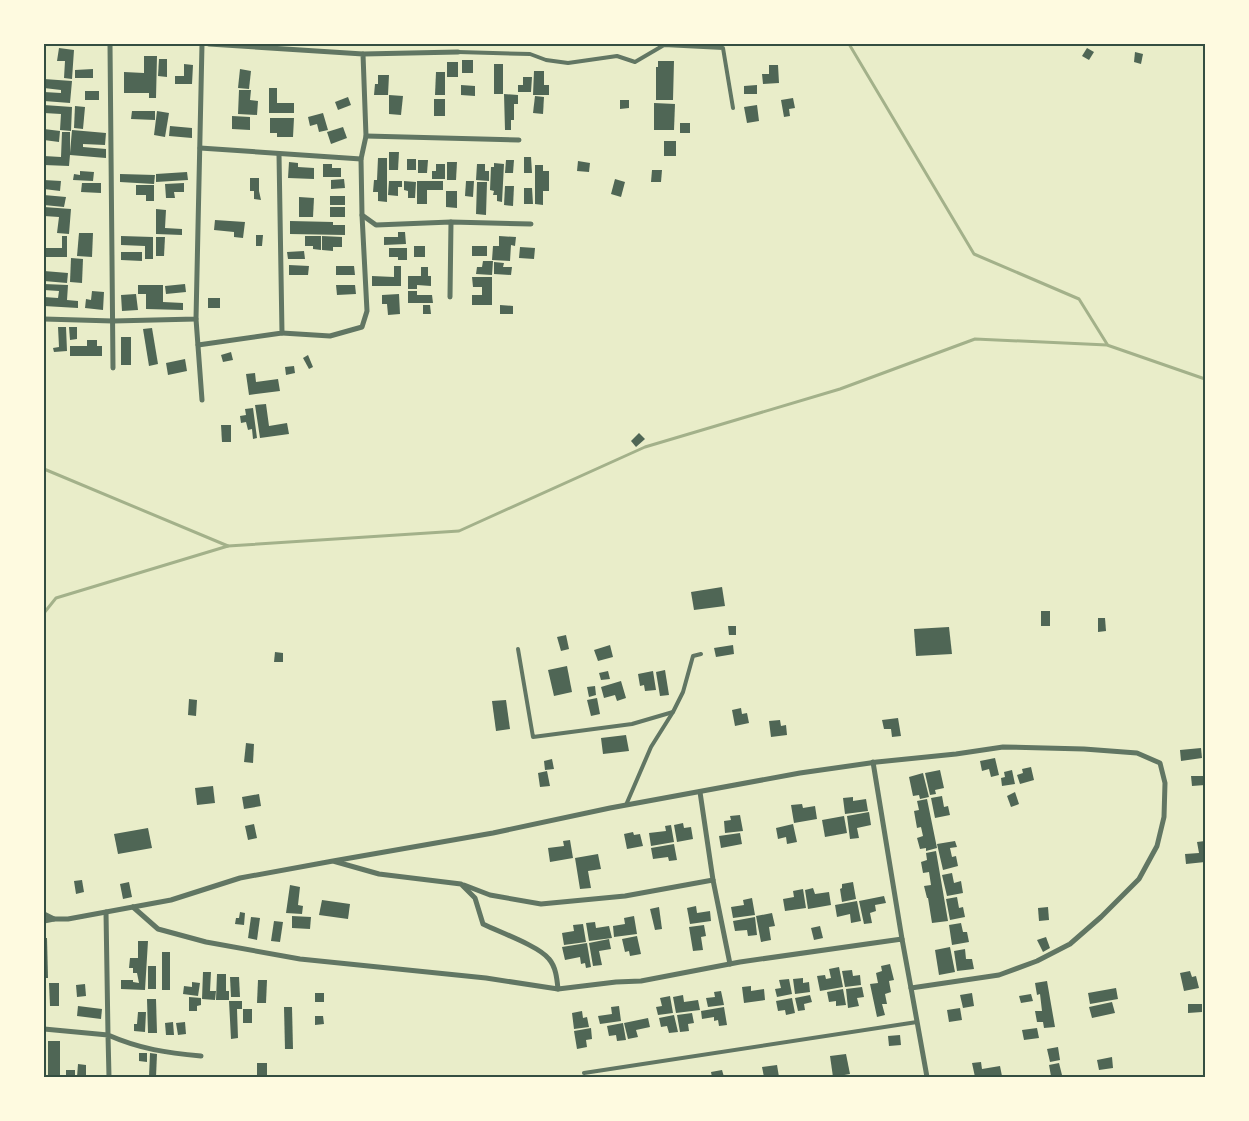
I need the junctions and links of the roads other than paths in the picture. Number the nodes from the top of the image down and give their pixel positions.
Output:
1 (110, 44) edge
2 (202, 44) edge
3 (208, 44) edge
4 (458, 52) joint
5 (363, 54) junction
6 (733, 108) dead end
7 (366, 136) junction
8 (519, 140) dead end
9 (200, 148) junction
10 (280, 154) junction
11 (361, 159) junction
12 (362, 216) junction
13 (451, 222) junction
14 (531, 224) dead end
15 (450, 297) dead end
16 (44, 318) edge
17 (196, 319) junction
18 (113, 320) junction
19 (282, 333) junction
20 (198, 345) junction
21 (113, 368) dead end
22 (202, 400) dead end
23 (518, 649) dead end
24 (701, 654) dead end
25 (673, 712) junction
26 (873, 762) junction
27 (700, 792) junction
28 (626, 805) junction
29 (333, 861) junction
30 (713, 880) junction
31 (462, 884) junction
32 (134, 907) junction
33 (106, 912) junction
34 (44, 914) edge
35 (54, 919) junction
36 (44, 921) edge
37 (902, 938) junction
38 (730, 964) junction
39 (911, 988) junction
40 (558, 989) junction
41 (917, 1022) junction
42 (44, 1029) edge
43 (108, 1035) junction
44 (200, 1056) dead end
45 (584, 1073) dead end
46 (109, 1077) edge
47 (927, 1077) edge

1 - 18 street
2 - 9 street
3 - 5 street
4 - 5 street
4 - 6 lane
5 - 7 street
7 - 8 street
7 - 11 street
9 - 10 street
9 - 17 street
10 - 11 street
10 - 19 street
11 - 12 street
12 - 13 street
12 - 19 street
13 - 14 street
13 - 15 street
16 - 18 street
17 - 18 street
17 - 20 street
18 - 21 street
19 - 20 street
20 - 22 street
23 - 25 lane
24 - 25 lane
25 - 28 lane
26 - 27 street
26 - 37 street
26 - 39 street
27 - 28 street
27 - 30 street
28 - 29 street
29 - 31 street
29 - 32 street
30 - 31 street
30 - 38 street
31 - 40 street
32 - 33 street
32 - 40 street
33 - 35 street
33 - 43 street
34 - 35 street
35 - 36 street
37 - 38 street
37 - 39 street
38 - 40 street
39 - 41 street
41 - 45 lane
41 - 47 street
42 - 43 street
43 - 44 street
43 - 46 street

